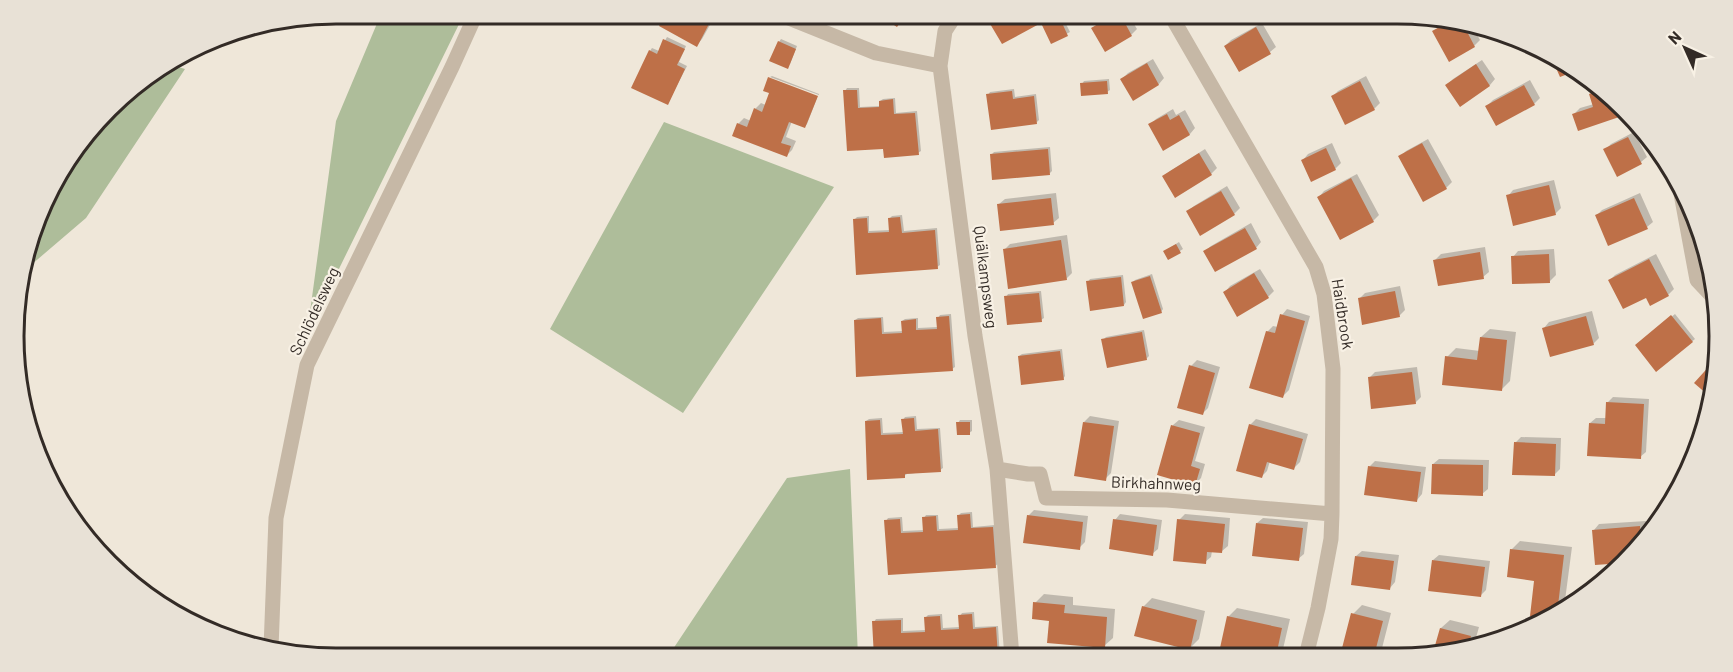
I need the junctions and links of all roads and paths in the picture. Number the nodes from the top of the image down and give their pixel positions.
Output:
1 (471, 24) edge
2 (804, 24) edge
3 (950, 24) edge
4 (1176, 24) edge
5 (940, 66) junction
6 (1686, 219) edge
7 (1705, 288) edge
8 (997, 469) junction
9 (1332, 514) junction
10 (271, 641) edge
11 (1011, 648) edge
12 (1308, 648) edge

1 - 10 street, Schlödelsweg
2 - 5 street
3 - 5 street, Quälkampsweg
4 - 9 street, Haidbrook
5 - 8 street, Quälkampsweg
6 - 7 street
8 - 9 street, Birkhahnweg
8 - 11 street, Quälkampsweg
9 - 12 street, Haidbrook

